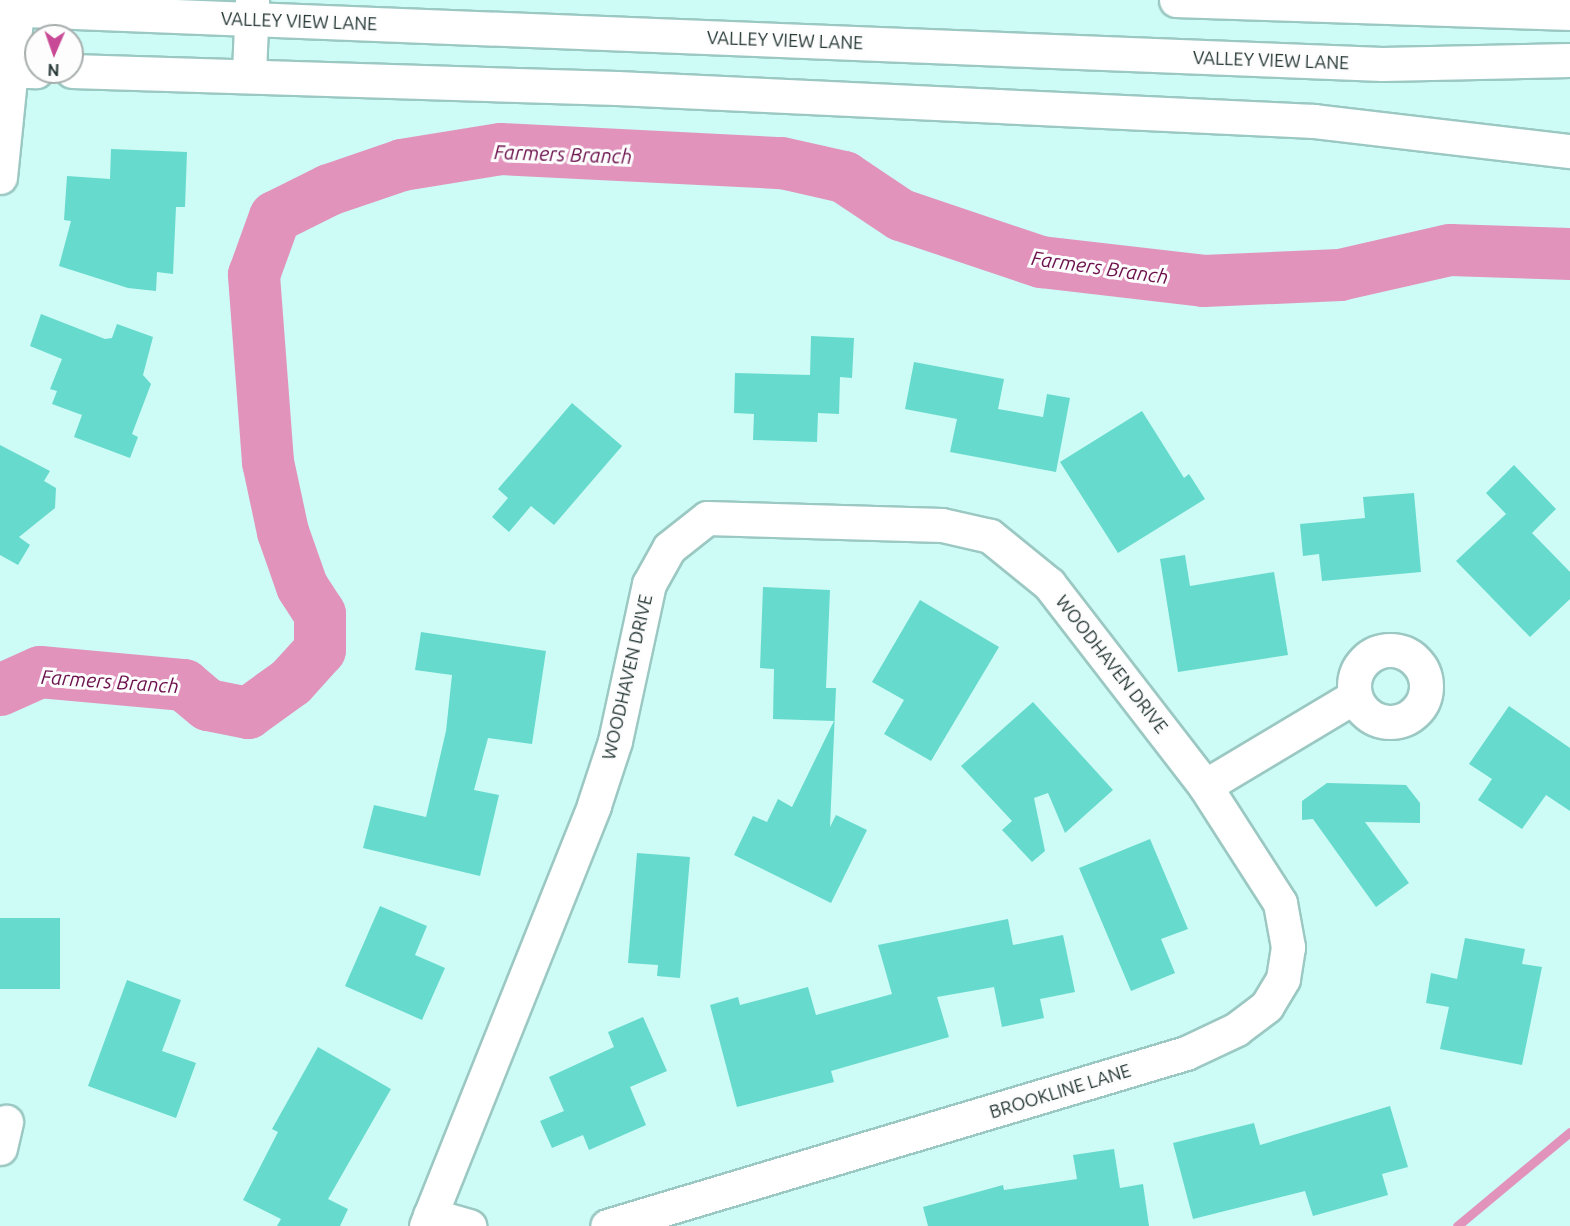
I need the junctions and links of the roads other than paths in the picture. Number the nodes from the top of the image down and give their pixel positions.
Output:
1 (1176, 0) edge
2 (9, 9) edge
3 (252, 9) edge
4 (1570, 14) edge
5 (1570, 60) edge
6 (17, 70) edge
7 (84, 71) edge
8 (249, 73) junction
9 (1570, 151) edge
10 (0, 177) edge
11 (1354, 697) dead end
12 (1205, 786) junction
13 (428, 1220) edge
14 (469, 1226) edge
15 (607, 1226) edge

1 - 4 main road
2 - 3 main road, VALLEY VIEW LANE
2 - 6 main road
3 - 5 main road, VALLEY VIEW LANE
3 - 8 main road
6 - 10 main road
7 - 8 main road
8 - 9 main road
11 - 12 main road
12 - 13 main road, WOODHAVEN DRIVE
12 - 15 main road, BROOKLINE LANE
13 - 14 main road

